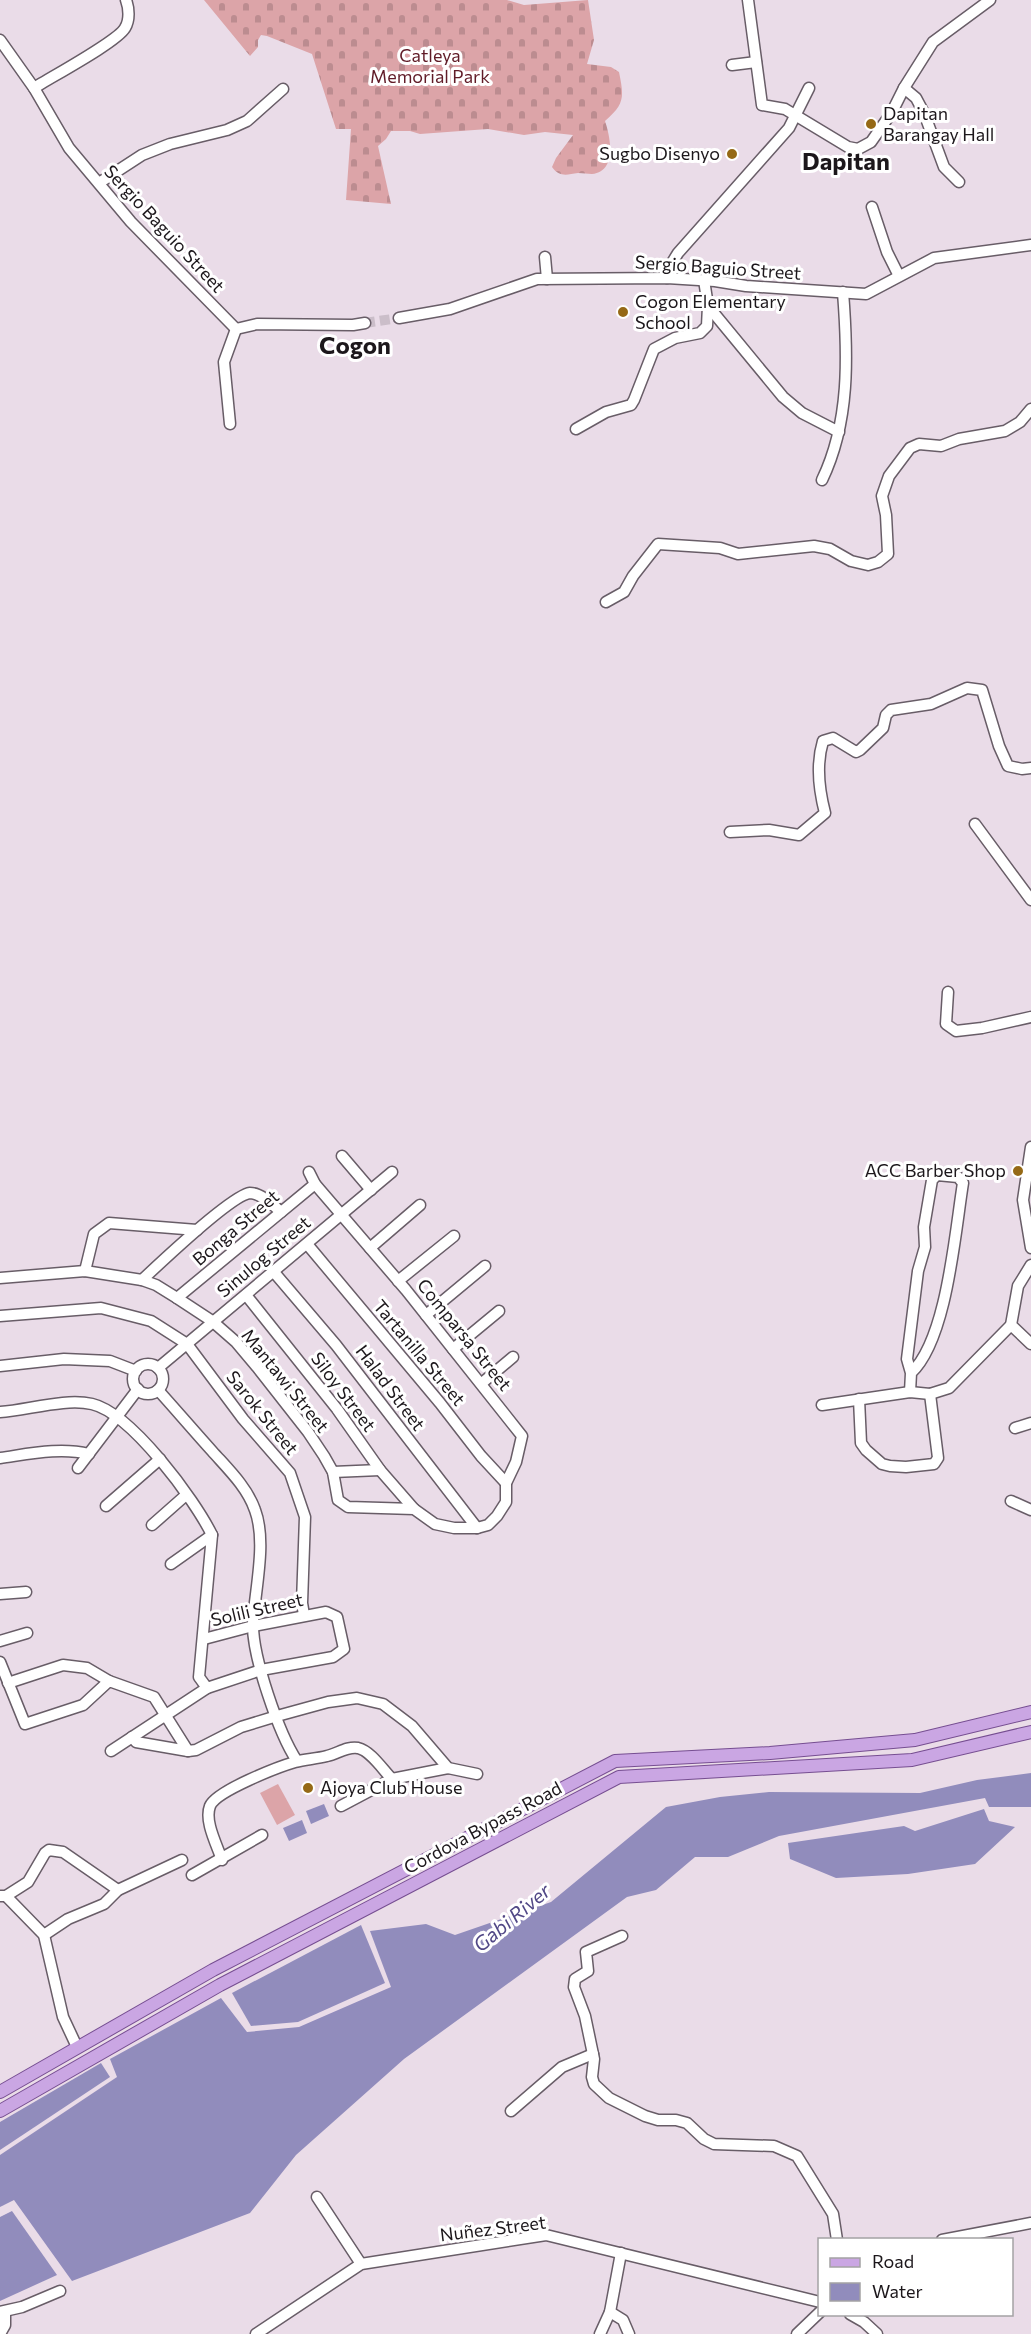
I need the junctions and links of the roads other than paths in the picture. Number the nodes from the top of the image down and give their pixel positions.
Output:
1 (126, 0) edge
2 (748, 0) edge
3 (990, 0) edge
4 (0, 40) edge
5 (756, 62) junction
6 (732, 65) dead end
7 (34, 87) junction
8 (809, 87) dead end
9 (904, 88) junction
10 (283, 89) dead end
11 (796, 117) junction
12 (959, 182) dead end
13 (99, 183) junction
14 (872, 207) dead end
15 (1031, 246) edge
16 (545, 257) dead end
17 (899, 276) junction
18 (667, 278) junction
19 (547, 279) junction
20 (704, 280) junction
21 (843, 292) junction
22 (708, 306) junction
23 (399, 318) tunnel mouth
24 (365, 323) tunnel mouth
25 (236, 329) junction
26 (1031, 409) edge
27 (230, 424) dead end
28 (576, 429) dead end
29 (839, 432) junction
30 (822, 480) dead end
31 (606, 602) dead end
32 (1031, 768) edge
33 (975, 824) dead end
34 (730, 832) dead end
35 (1031, 900) edge
36 (948, 992) dead end
37 (1031, 1017) edge
38 (1031, 1147) edge
39 (342, 1156) dead end
40 (309, 1172) dead end
41 (392, 1172) dead end
42 (1028, 1182) edge
43 (315, 1184) junction
44 (371, 1190) junction
45 (420, 1205) dead end
46 (280, 1212) junction
47 (342, 1213) junction
48 (197, 1230) junction
49 (1030, 1233) edge
50 (454, 1236) dead end
51 (307, 1244) junction
52 (370, 1248) junction
53 (1031, 1248) edge
54 (1031, 1265) edge
55 (485, 1266) dead end
56 (85, 1271) junction
57 (273, 1271) junction
58 (3, 1276) edge
59 (142, 1280) junction
60 (398, 1281) junction
61 (246, 1295) junction
62 (177, 1298) junction
63 (499, 1311) dead end
64 (426, 1315) junction
65 (0, 1316) edge
66 (212, 1321) junction
67 (1011, 1325) junction
68 (187, 1344) junction
69 (1031, 1344) edge
70 (453, 1349) junction
71 (513, 1357) dead end
72 (0, 1366) edge
73 (158, 1368) junction
74 (136, 1371) junction
75 (911, 1373) junction
76 (482, 1383) junction
77 (138, 1389) junction
78 (158, 1390) junction
79 (910, 1392) junction
80 (930, 1394) junction
81 (859, 1399) junction
82 (822, 1405) dead end
83 (0, 1412) edge
84 (118, 1417) junction
85 (1031, 1423) edge
86 (1015, 1428) dead end
87 (89, 1454) junction
88 (0, 1458) edge
89 (160, 1459) junction
90 (78, 1468) dead end
91 (381, 1470) junction
92 (333, 1472) junction
93 (506, 1483) junction
94 (186, 1495) junction
95 (1011, 1501) dead end
96 (106, 1506) dead end
97 (414, 1509) junction
98 (1031, 1510) edge
99 (152, 1525) dead end
100 (477, 1528) junction
101 (212, 1535) junction
102 (171, 1564) dead end
103 (26, 1592) dead end
104 (0, 1594) edge
105 (304, 1615) junction
106 (253, 1626) junction
107 (27, 1633) dead end
108 (204, 1639) junction
109 (0, 1641) edge
110 (0, 1662) edge
111 (261, 1670) junction
112 (109, 1681) junction
113 (8, 1683) junction
114 (207, 1688) junction
115 (1031, 1712) edge
116 (166, 1716) junction
117 (277, 1716) junction
118 (1031, 1732) edge
119 (132, 1737) junction
120 (111, 1751) dead end
121 (188, 1751) junction
122 (297, 1761) junction
123 (448, 1768) junction
124 (477, 1774) dead end
125 (392, 1779) junction
126 (341, 1806) dead end
127 (262, 1834) dead end
128 (182, 1860) dead end
129 (222, 1860) junction
130 (192, 1875) dead end
131 (118, 1890) junction
132 (3, 1896) edge
133 (290, 1930) junction
134 (44, 1935) junction
135 (622, 1935) dead end
136 (298, 1945) junction
137 (77, 2047) junction
138 (593, 2054) junction
139 (0, 2092) edge
140 (0, 2110) edge
141 (511, 2111) dead end
142 (317, 2197) dead end
143 (1031, 2223) edge
144 (837, 2238) edge
145 (952, 2238) edge
146 (621, 2253) junction
147 (361, 2264) junction
148 (60, 2291) dead end
149 (818, 2302) edge
150 (3, 2312) edge
151 (610, 2312) junction
152 (818, 2313) edge
153 (854, 2316) edge
154 (0, 2334) edge
155 (256, 2334) edge
156 (600, 2334) edge
157 (629, 2334) edge
158 (797, 2334) edge
159 (877, 2334) edge

1 - 7 street
2 - 5 street
3 - 9 street
4 - 7 street, Sergio Baguio Street
5 - 6 street
5 - 11 street
7 - 13 street, Sergio Baguio Street
8 - 11 street
9 - 11 street
9 - 12 street
10 - 13 street
11 - 18 street
13 - 25 street, Sergio Baguio Street
14 - 17 street
15 - 17 street, Sergio Baguio Street
16 - 19 street
17 - 21 street, Sergio Baguio Street
18 - 19 street, Sergio Baguio Street
18 - 20 street, Sergio Baguio Street
19 - 23 street, Sergio Baguio Street
20 - 21 street, Sergio Baguio Street
20 - 22 street
21 - 29 street
22 - 28 street
22 - 29 street
24 - 25 street
25 - 27 street
26 - 31 street
29 - 30 street
32 - 34 street
33 - 35 street
36 - 37 street
38 - 42 street
39 - 44 street
40 - 43 street, Comparsa Street
41 - 44 street, Sinulog Street
42 - 49 street
43 - 46 street, Bonga Street
43 - 47 street, Comparsa Street
44 - 47 street, Sinulog Street
45 - 52 street
46 - 48 street
46 - 62 street, Bonga Street
47 - 51 street, Sinulog Street
47 - 52 street, Comparsa Street
48 - 56 street
48 - 59 street
49 - 53 street
50 - 60 street
51 - 57 street, Sinulog Street
51 - 93 street, Tartanilla Street
52 - 60 street, Comparsa Street
54 - 67 street
55 - 64 street
56 - 58 street, Mantawi Street
56 - 59 street, Mantawi Street
57 - 61 street, Sinulog Street
57 - 100 street, Halad Street
59 - 62 street, Mantawi Street
60 - 64 street, Comparsa Street
61 - 66 street, Sinulog Street
61 - 91 street, Siloy Street
62 - 66 street, Mantawi Street
63 - 70 street
64 - 70 street, Comparsa Street
65 - 68 street
66 - 68 street, Sinulog Street
66 - 92 street, Mantawi Street
67 - 69 street
67 - 80 street
68 - 73 street, Sinulog Street
68 - 105 street, Sarok Street
70 - 76 street, Comparsa Street
71 - 76 street
72 - 74 street
73 - 74 street
73 - 78 street
74 - 77 street
75 - 75 street
75 - 79 street
76 - 93 street, Comparsa Street
77 - 78 street
77 - 84 street
78 - 106 street
79 - 80 street
79 - 81 street
80 - 81 street
81 - 82 street
83 - 84 street
84 - 87 street
84 - 89 street
85 - 86 street
87 - 88 street
87 - 90 street
89 - 94 street
89 - 96 street
91 - 92 street
91 - 97 street, Siloy Street
92 - 97 street, Mantawi Street
93 - 100 street, Comparsa Street
94 - 99 street
94 - 101 street
95 - 98 street
97 - 100 street
101 - 102 street
101 - 108 street
103 - 104 street
105 - 106 street, Solili Street
105 - 111 street, Solili Street
106 - 108 street, Solili Street
106 - 111 street
107 - 109 street
108 - 114 street
110 - 113 street
111 - 114 street
111 - 117 street
112 - 113 street
112 - 113 street
112 - 116 street
114 - 116 street
115 - 133 main road, Cordova Bypass Road
116 - 119 street
116 - 121 street
117 - 121 street
117 - 122 street
117 - 123 street
118 - 136 main road, Cordova Bypass Road
119 - 120 street
119 - 121 street
122 - 125 street
122 - 129 street
123 - 124 street
123 - 125 street
125 - 126 street
127 - 129 street
128 - 131 street
129 - 130 street
131 - 132 street
131 - 134 street
132 - 134 street
133 - 136 main road
133 - 137 main road, Cordova Bypass Road
134 - 137 street
135 - 138 street
136 - 140 main road, Cordova Bypass Road
137 - 139 main road, Cordova Bypass Road
138 - 141 street
138 - 144 street
142 - 147 street
143 - 145 street
146 - 147 street, Nuñez Street
146 - 149 street, Nuñez Street
146 - 151 street
147 - 155 street, Nuñez Street
148 - 150 street
150 - 154 street
151 - 156 street
151 - 157 street
152 - 158 street
153 - 159 street

